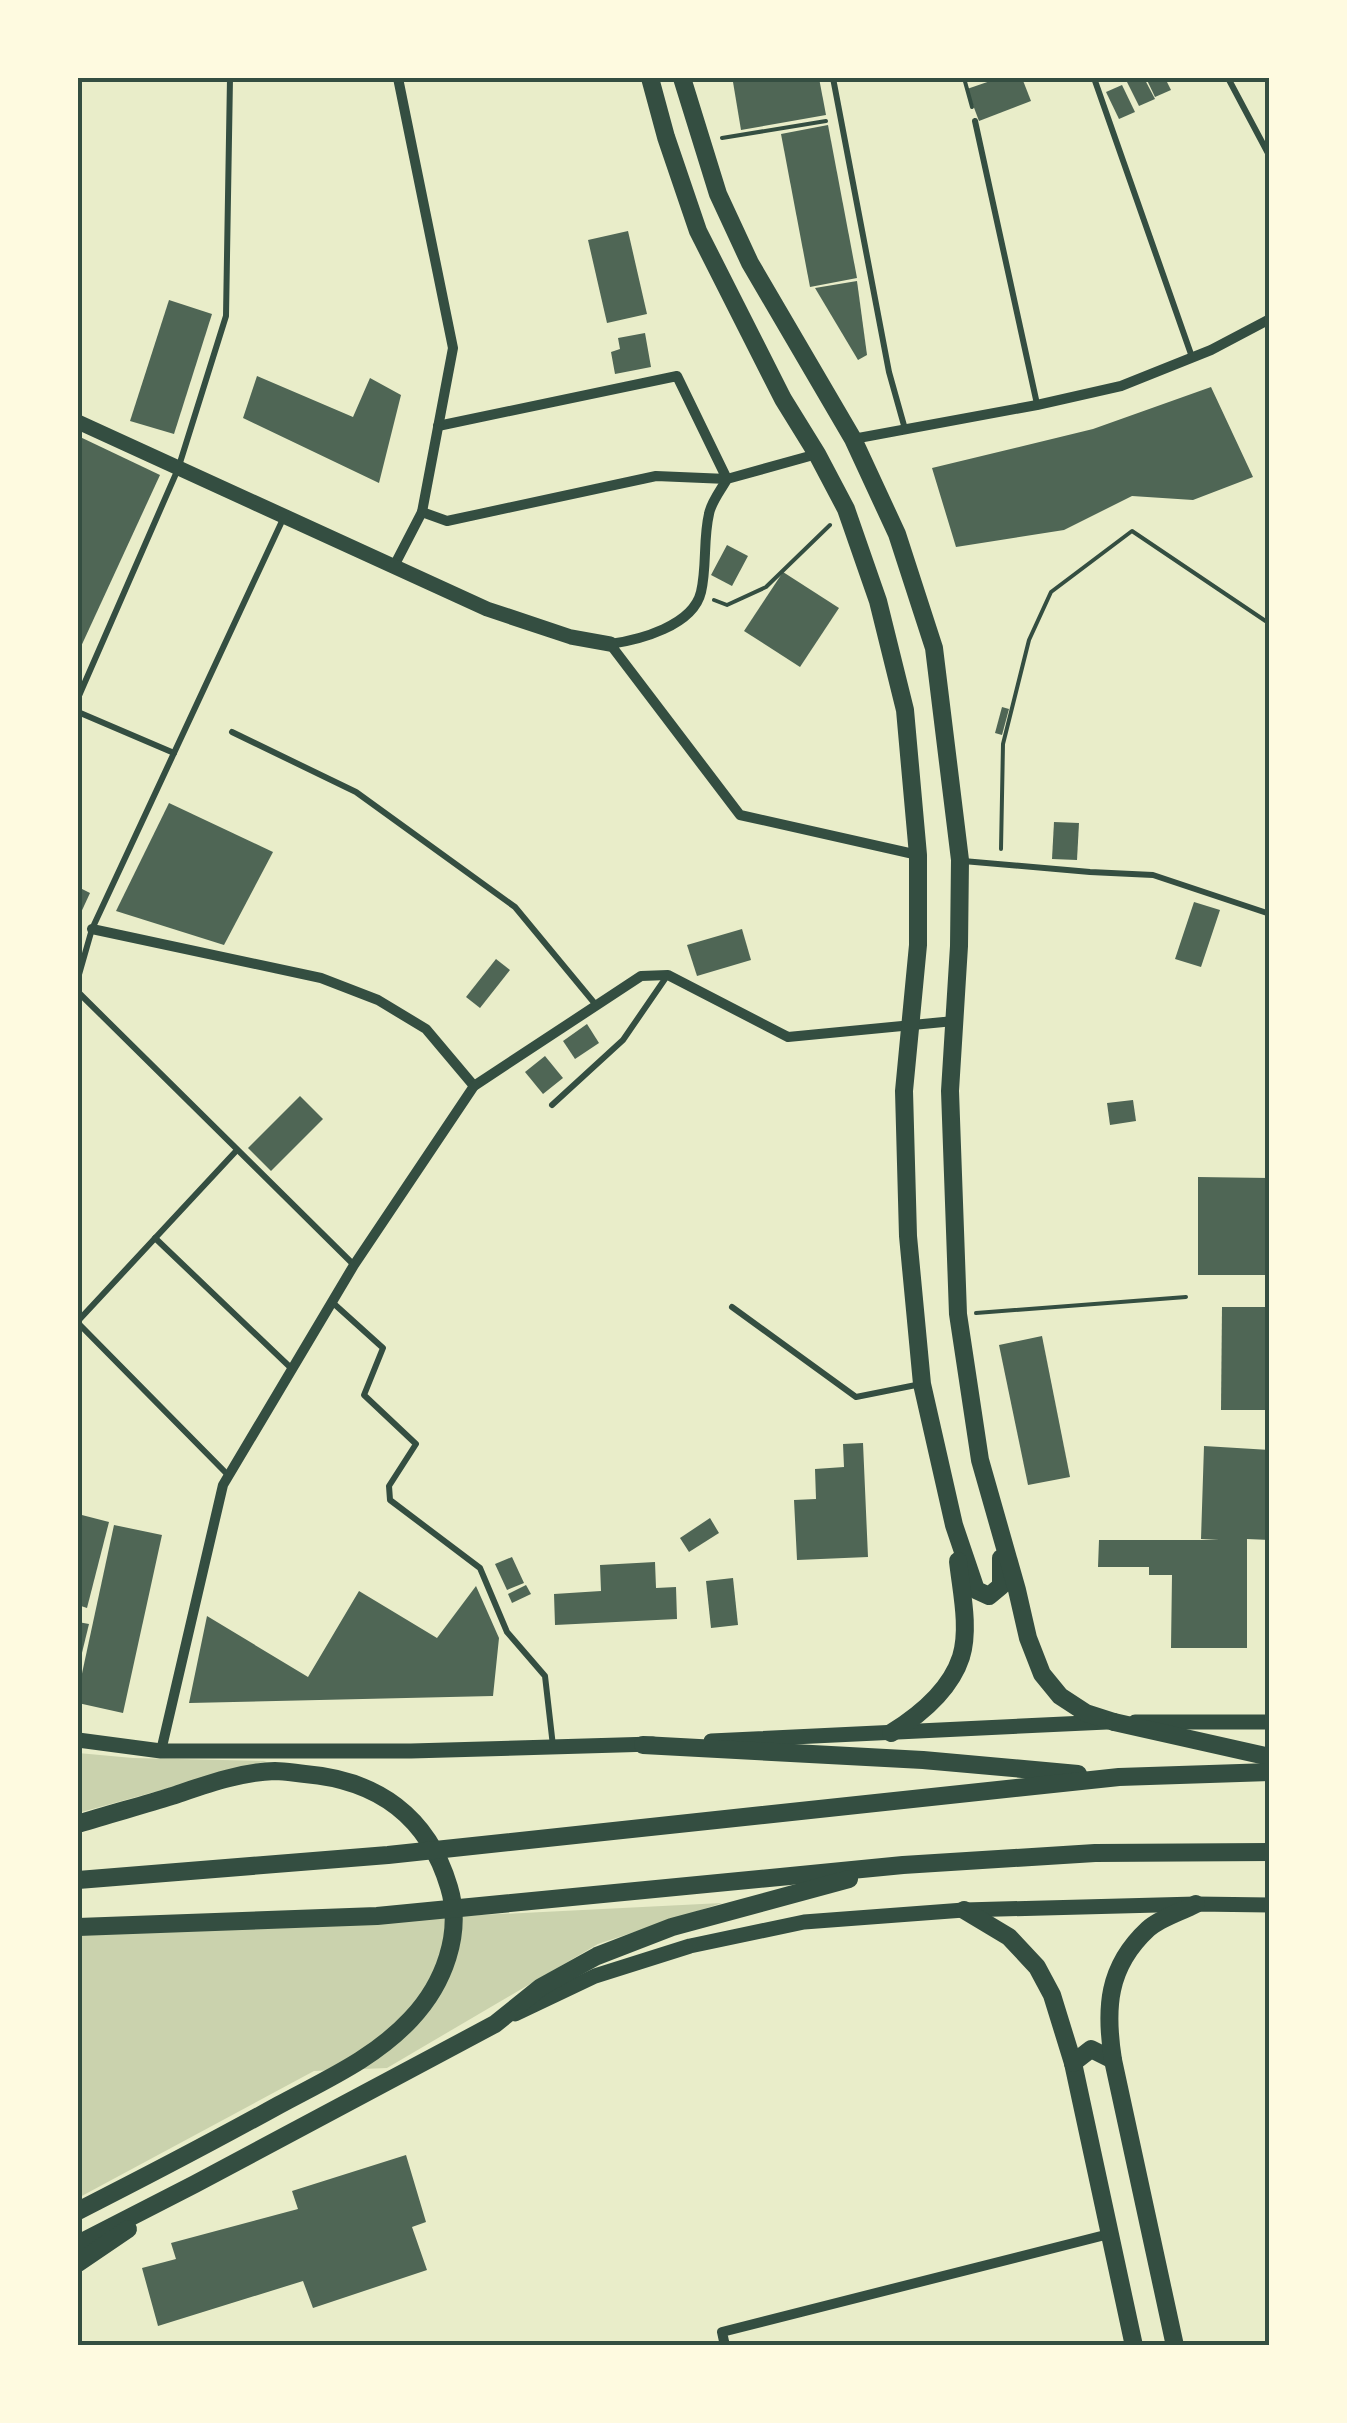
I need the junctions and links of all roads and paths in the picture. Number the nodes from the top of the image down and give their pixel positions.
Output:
1 (230, 78) edge
2 (398, 78) edge
3 (650, 78) edge
4 (682, 78) edge
5 (833, 78) edge
6 (964, 78) edge
7 (1094, 78) edge
8 (1228, 78) edge
9 (841, 119) junction
10 (975, 121) joint
11 (702, 142) junction
12 (1270, 157) edge
13 (1270, 319) edge
14 (1192, 358) junction
15 (1037, 405) junction
16 (78, 422) edge
17 (438, 426) junction
18 (905, 429) junction
19 (854, 439) junction
20 (817, 454) junction
21 (178, 469) junction
22 (727, 479) junction
23 (846, 510) junction
24 (422, 512) junction
25 (283, 518) junction
26 (393, 568) junction
27 (701, 595) junction
28 (1270, 624) edge
29 (610, 644) junction
30 (78, 698) edge
31 (78, 712) edge
32 (232, 732) dead end
33 (174, 753) junction
34 (918, 856) junction
35 (960, 860) junction
36 (1001, 864) junction
37 (1270, 914) edge
38 (92, 929) junction
39 (668, 975) junction
40 (78, 978) edge
41 (78, 992) edge
42 (596, 1006) junction
43 (954, 1021) junction
44 (910, 1024) junction
45 (474, 1086) junction
46 (552, 1106) dead end
47 (237, 1150) junction
48 (155, 1238) junction
49 (354, 1266) junction
50 (1186, 1297) dead end
51 (332, 1302) junction
52 (732, 1307) dead end
53 (958, 1314) junction
54 (78, 1322) edge
55 (292, 1368) junction
56 (922, 1384) junction
57 (228, 1476) junction
58 (954, 1526) junction
59 (1000, 1533) junction
60 (1114, 1722) junction
61 (1270, 1722) edge
62 (892, 1733) junction
63 (78, 1740) edge
64 (643, 1745) junction
65 (553, 1747) junction
66 (161, 1751) junction
67 (1270, 1758) edge
68 (1270, 1772) edge
69 (1119, 1777) junction
70 (78, 1824) edge
71 (1270, 1852) edge
72 (903, 1866) junction
73 (78, 1880) edge
74 (1196, 1904) junction
75 (1270, 1906) edge
76 (964, 1910) junction
77 (78, 1927) edge
78 (495, 2024) junction
79 (1113, 2060) junction
80 (1073, 2063) junction
81 (195, 2184) junction
82 (78, 2211) edge
83 (1109, 2234) junction
84 (78, 2244) edge
85 (78, 2263) edge
86 (725, 2346) edge
87 (1134, 2346) edge
88 (1175, 2346) edge

1 - 21 lane
2 - 17 street
3 - 20 main road
4 - 11 main road
5 - 9 lane
6 - 10 path
7 - 14 lane
8 - 12 lane
9 - 11 path
9 - 18 lane
10 - 15 lane
11 - 19 main road
13 - 14 street
14 - 15 street
15 - 18 street
16 - 21 street
17 - 22 street
17 - 24 street
18 - 19 street
19 - 35 main road
20 - 22 street
20 - 23 main road
21 - 25 street
21 - 30 lane
22 - 24 street
22 - 27 street
23 - 27 path
23 - 34 main road
24 - 26 street
25 - 26 street
25 - 33 lane
26 - 29 street
27 - 29 street
28 - 36 path
29 - 34 street
31 - 33 lane
32 - 42 lane
33 - 38 lane
34 - 44 main road
35 - 36 lane
35 - 43 main road
36 - 37 lane
38 - 40 lane
38 - 45 street
39 - 42 street
39 - 44 street
39 - 46 lane
41 - 47 lane
42 - 45 street
43 - 44 street
43 - 53 main road
44 - 56 main road
45 - 49 street
47 - 48 lane
47 - 49 lane
48 - 54 lane
48 - 55 lane
49 - 51 street
50 - 53 path
51 - 55 street
51 - 65 lane
52 - 56 lane
53 - 59 main road
54 - 57 lane
55 - 57 street
56 - 58 main road
57 - 66 street
58 - 59 main road
58 - 62 main road
59 - 60 main road
60 - 61 street
60 - 62 street
60 - 67 main road
62 - 64 street
63 - 66 street
64 - 65 street
64 - 69 main road
65 - 66 street
68 - 69 main road
69 - 73 main road
70 - 82 main road
71 - 72 main road
72 - 77 main road
72 - 78 main road
74 - 75 street
74 - 76 street
74 - 79 main road
76 - 78 street
76 - 80 main road
78 - 81 main road
79 - 80 main road
79 - 88 main road
80 - 83 main road
81 - 84 main road
81 - 85 main road
83 - 86 street
83 - 87 main road

